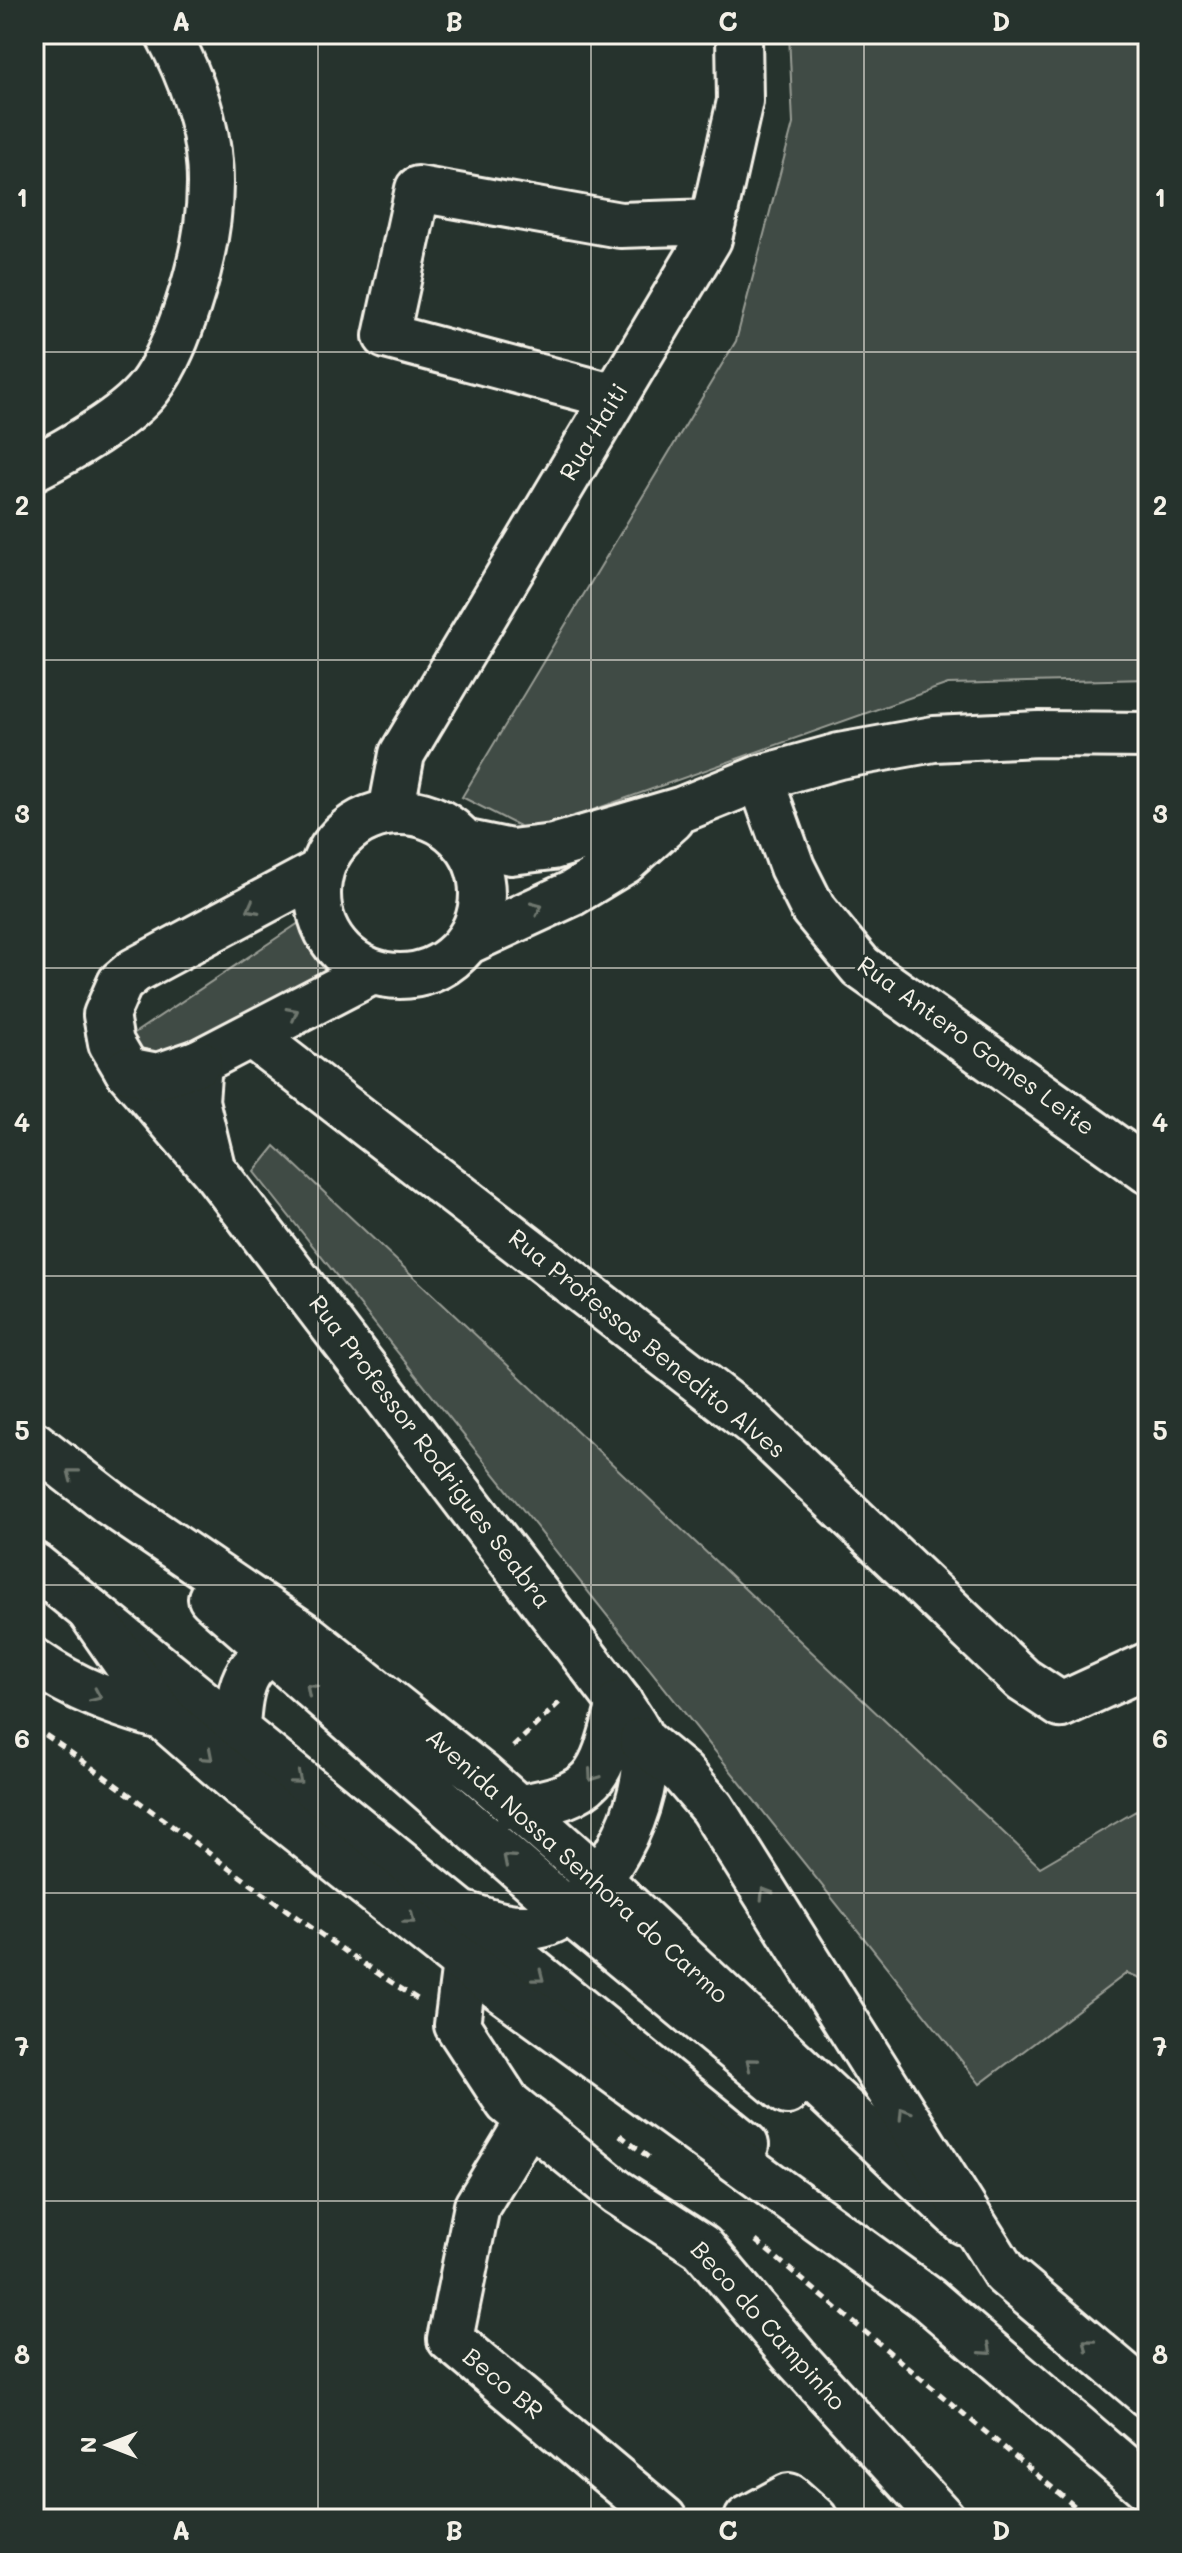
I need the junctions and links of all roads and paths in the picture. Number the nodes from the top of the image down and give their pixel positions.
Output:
1 (168, 34) edge
2 (739, 34) edge
3 (713, 222) junction
4 (615, 397) junction
5 (34, 468) edge
6 (1148, 735) edge
7 (760, 778) junction
8 (683, 809) junction
9 (391, 812) junction
10 (463, 842) junction
11 (321, 871) junction
12 (467, 942) junction
13 (372, 972) junction
14 (251, 1035) junction
15 (199, 1062) junction
16 (127, 1070) junction
17 (212, 1168) junction
18 (1148, 1171) edge
19 (34, 1444) edge
20 (110, 1503) junction
21 (34, 1565) edge
22 (89, 1610) junction
23 (310, 1639) junction
24 (269, 1652) junction
25 (34, 1661) edge
26 (1148, 1665) edge
27 (620, 1703) junction
28 (164, 1718) junction
29 (546, 1718) dead end
30 (237, 1729) junction
31 (642, 1740) junction
32 (503, 1756) dead end
33 (516, 1808) junction
34 (599, 1879) junction
35 (567, 1910) junction
36 (456, 1911) junction
37 (465, 1963) junction
38 (529, 2120) junction
39 (1005, 2274) junction
40 (928, 2299) junction
41 (1148, 2395) edge
42 (1148, 2488) edge
43 (802, 2507) edge
44 (664, 2519) edge
45 (747, 2519) edge
46 (943, 2519) edge

1 - 5 main road
2 - 3 main road, Rua Haiti
3 - 4 main road, Rua Haiti
3 - 4 main road
4 - 9 main road, Rua Haiti
6 - 7 main road
7 - 8 main road
7 - 18 main road, Rua Antero Gomes Leite
8 - 10 main road
12 -> 8 main road
9 - 10 main road
9 - 11 main road
10 - 12 main road
11 - 13 main road
11 -> 16 main road, Rua Professor Rodrigues Seabra
12 - 13 main road
14 -> 13 main road
14 - 15 main road
14 - 26 main road, Rua Professos Benedito Alves
15 - 16 main road
15 - 17 main road, Rua Professor Rodrigues Seabra
16 - 17 main road, Rua Professor Rodrigues Seabra
17 - 27 main road, Rua Professor Rodrigues Seabra
20 -> 19 main road, Avenida Nossa Senhora do Carmo
20 - 23 main road, Avenida Nossa Senhora do Carmo
20 - 24 main road, Avenida Nossa Senhora do Carmo
21 - 22 main road
22 - 28 main road
22 - 30 main road
23 - 24 main road
23 - 33 main road, Avenida Nossa Senhora do Carmo
24 - 30 main road
35 -> 24 main road, Avenida Nossa Senhora do Carmo
25 -> 28 main road
27 - 31 main road, Rua Professor Rodrigues Seabra
27 -> 33 main road
28 -> 37 main road
29 - 32 path
30 -> 36 main road
31 - 34 main road
39 -> 31 main road
33 - 34 main road, Avenida Nossa Senhora do Carmo
34 - 35 main road
34 - 39 main road, Avenida Nossa Senhora do Carmo
35 - 36 main road
39 -> 35 main road, Avenida Nossa Senhora do Carmo
36 -> 40 main road
37 - 38 main road, Beco do Campinho
37 - 40 main road
38 - 44 main road, Beco BR
38 - 46 main road, Beco do Campinho
41 -> 39 main road
40 -> 42 main road
43 - 45 main road

